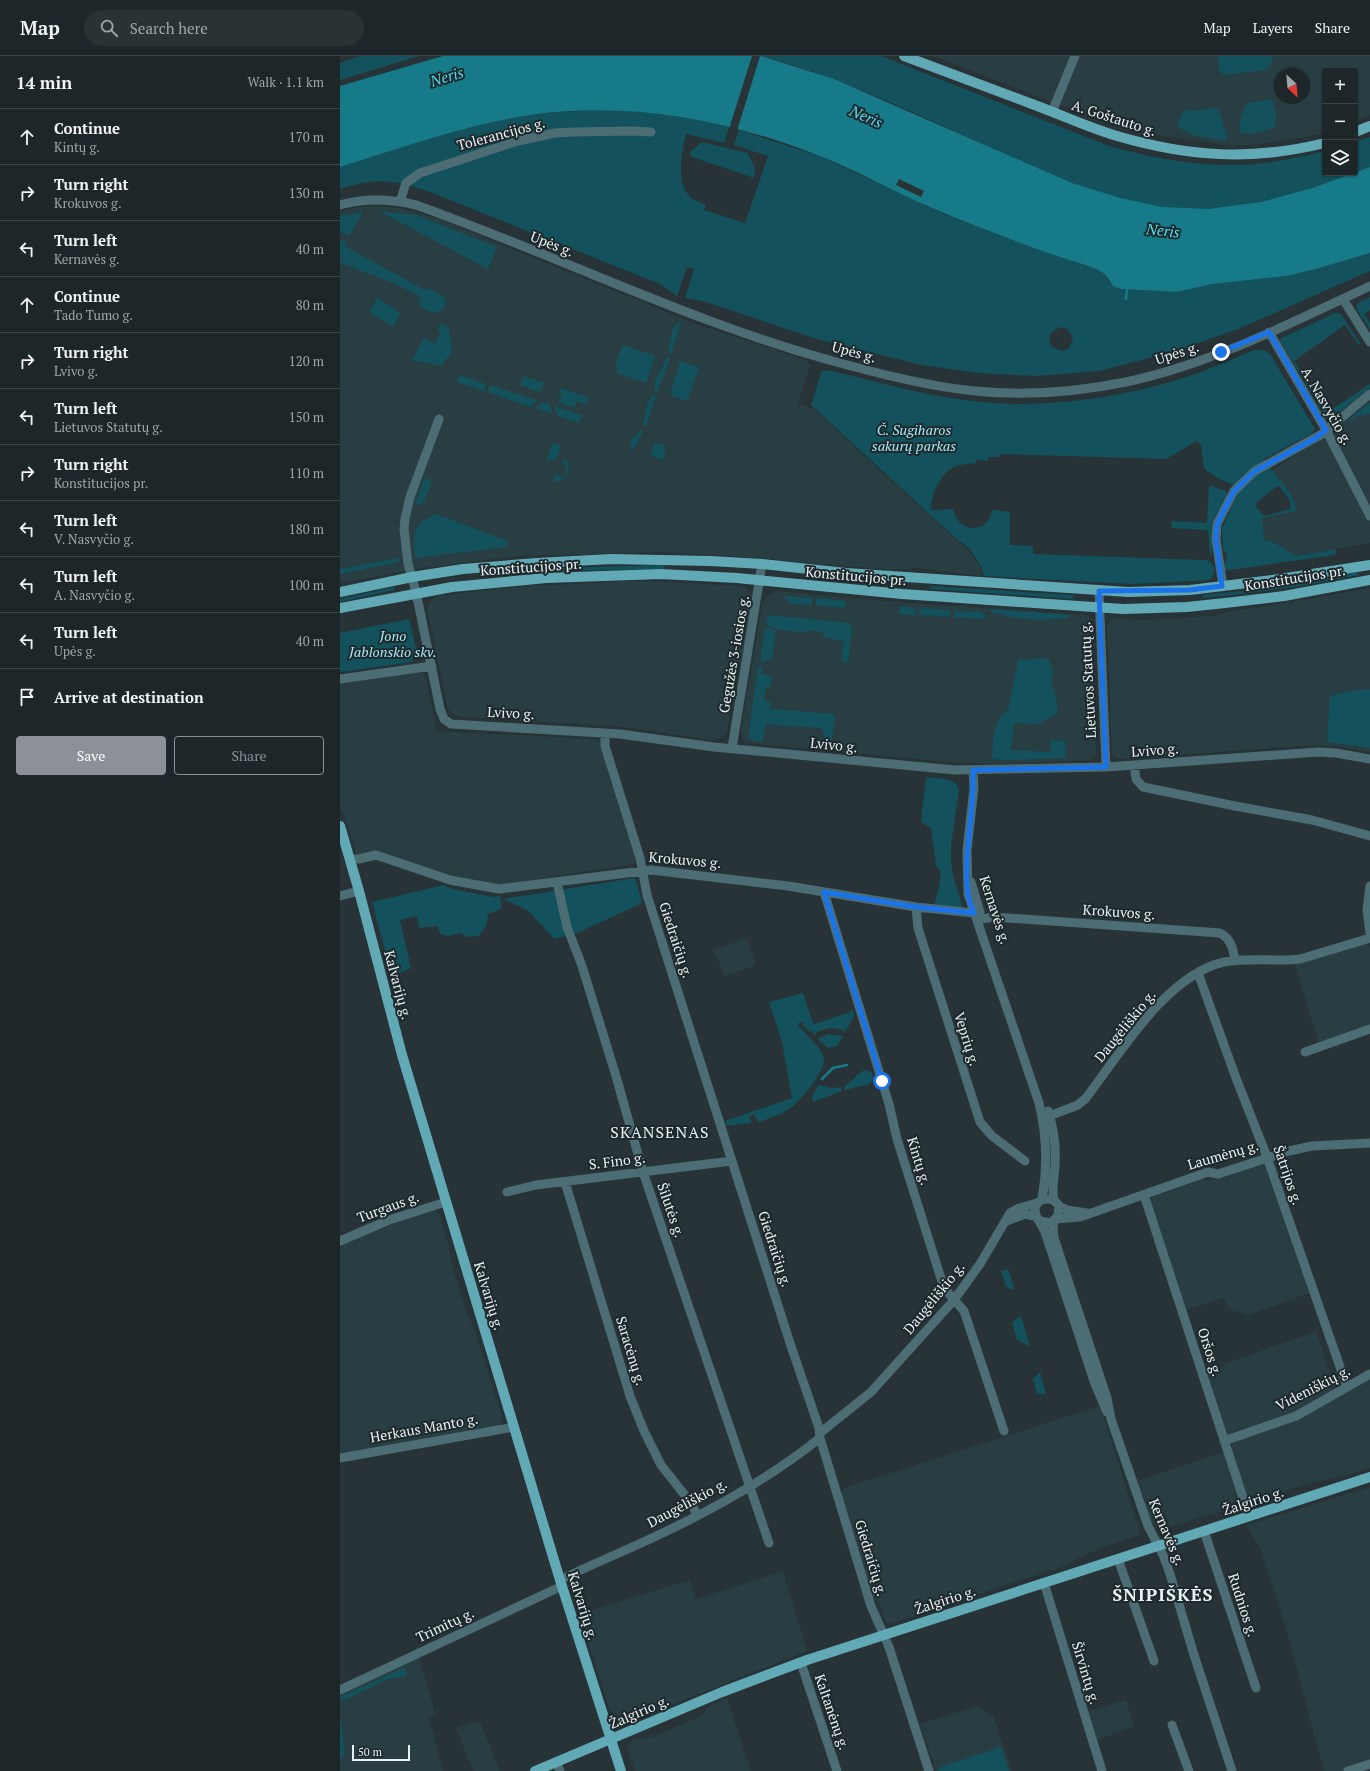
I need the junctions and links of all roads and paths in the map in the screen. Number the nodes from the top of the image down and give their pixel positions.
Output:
1 (904, 56) edge
2 (1075, 56) edge
3 (1052, 112) junction
4 (1370, 126) edge
5 (1358, 131) edge
6 (651, 132) dead end
7 (1322, 143) edge
8 (400, 202) junction
9 (340, 206) edge
10 (1370, 286) edge
11 (1342, 299) junction
12 (1269, 332) junction
13 (1370, 342) edge
14 (1370, 394) edge
15 (439, 419) dead end
16 (1326, 430) junction
17 (1370, 516) edge
18 (762, 564) junction
19 (1370, 565) edge
20 (412, 577) junction
21 (760, 580) junction
22 (1370, 580) edge
23 (1222, 586) junction
24 (1099, 591) junction
25 (340, 592) edge
26 (416, 592) junction
27 (340, 608) edge
28 (1099, 608) junction
29 (432, 666) junction
30 (340, 679) edge
31 (604, 733) junction
32 (732, 748) junction
33 (1370, 759) edge
34 (1134, 765) junction
35 (1106, 767) junction
36 (973, 770) junction
37 (340, 826) edge
38 (1370, 836) edge
39 (350, 858) junction
40 (967, 867) junction
41 (641, 870) junction
42 (557, 882) junction
43 (1370, 886) edge
44 (359, 891) junction
45 (824, 892) junction
46 (340, 896) edge
47 (916, 907) junction
48 (974, 913) junction
49 (982, 919) junction
50 (1370, 933) edge
51 (1370, 938) edge
52 (1235, 960) junction
53 (1198, 973) junction
54 (1370, 1029) edge
55 (1305, 1052) dead end
56 (1050, 1116) junction
57 (1370, 1143) edge
58 (1267, 1156) junction
59 (1025, 1160) dead end
60 (732, 1161) junction
61 (643, 1172) junction
62 (565, 1182) junction
63 (506, 1192) dead end
64 (1144, 1195) junction
65 (1040, 1201) junction
66 (446, 1202) junction
67 (1057, 1203) junction
68 (1087, 1213) junction
69 (1039, 1219) junction
70 (1055, 1220) junction
71 (1007, 1221) junction
72 (340, 1240) edge
73 (954, 1300) junction
74 (1370, 1374) edge
75 (1347, 1388) junction
76 (1111, 1419) junction
77 (514, 1427) junction
78 (1004, 1431) dead end
79 (820, 1435) junction
80 (1224, 1441) junction
81 (340, 1458) edge
82 (1370, 1477) edge
83 (749, 1486) junction
84 (697, 1515) junction
85 (1249, 1516) junction
86 (1204, 1531) junction
87 (769, 1543) dead end
88 (1157, 1546) junction
89 (1118, 1559) junction
90 (561, 1583) junction
91 (1044, 1583) junction
92 (883, 1635) junction
93 (1154, 1661) dead end
94 (801, 1662) junction
95 (1256, 1688) dead end
96 (340, 1690) edge
97 (1172, 1726) dead end
98 (610, 1739) junction
99 (558, 1767) edge
100 (1368, 1767) edge
101 (535, 1771) edge
102 (621, 1771) edge
103 (837, 1771) edge
104 (929, 1771) edge
105 (1102, 1771) edge
106 (1189, 1771) edge
107 (1232, 1771) edge
108 (1348, 1771) edge

1 - 3 main road, A. Goštauto g.
2 - 3 street
3 - 7 main road, A. Goštauto g.
4 - 5 main road
6 - 8 street, Tolerancijos g.
8 - 9 street, Upės g.
8 - 12 street, Upės g.
10 - 11 street, Upės g.
11 - 12 street, Upės g.
11 - 13 street
12 - 16 street, A. Nasvyčio g.
14 - 16 street
15 - 20 street, Lvivo g.
16 - 17 street, A. Nasvyčio g.
16 - 23 street
18 - 20 main road, Konstitucijos pr.
18 - 21 street, Gegužės 3-iosios g.
18 - 24 main road, Konstitucijos pr.
19 - 23 main road, Konstitucijos pr.
20 - 25 main road, Konstitucijos pr.
20 - 26 street, Lvivo g.
21 - 26 main road, Konstitucijos pr.
21 - 28 main road, Konstitucijos pr.
21 - 32 street, Gegužės 3-iosios g.
22 - 28 main road, Konstitucijos pr.
23 - 24 main road, Konstitucijos pr.
24 - 28 street, Lietuvos Statutų g.
26 - 27 main road, Konstitucijos pr.
26 - 29 street, Lvivo g.
28 - 35 street, Lietuvos Statutų g.
29 - 30 street
29 - 31 street, Lvivo g.
31 - 32 street, Lvivo g.
31 - 41 street, Giedraičių g.
32 - 36 street, Lvivo g.
33 - 34 street, Lvivo g.
34 - 35 street, Lvivo g.
34 - 38 street
35 - 36 street, Lvivo g.
36 - 40 street
37 - 39 main road, Kalvarijų g.
39 - 42 street, Krokuvos g.
39 - 44 main road, Kalvarijų g.
40 - 48 street, Kernavės g.
40 - 49 street, Kernavės g.
41 - 42 street, Krokuvos g.
41 - 45 street, Krokuvos g.
41 - 60 street, Giedraičių g.
42 - 61 street, Šilutės g.
43 - 50 street
44 - 46 street
44 - 66 main road, Kalvarijų g.
45 - 47 street, Krokuvos g.
45 - 73 street, Kintų g.
47 - 48 street, Krokuvos g.
47 - 59 street, Veprių g.
48 - 65 street, Kernavės g.
49 - 52 street, Krokuvos g.
49 - 56 street, Kernavės g.
51 - 52 street, Daugėliškio g.
52 - 53 street, Daugėliškio g.
53 - 56 street, Daugėliškio g.
53 - 58 street, Šatrijos g.
54 - 55 street
56 - 67 street, Kernavės g.
57 - 58 street, Laumėnų g.
58 - 64 street, Laumėnų g.
58 - 75 street, Šatrijos g.
60 - 61 street, S. Fino g.
60 - 79 street, Giedraičių g.
61 - 62 street, S. Fino g.
61 - 83 street, Šilutės g.
62 - 63 street, S. Fino g.
62 - 84 street, Saracėnų g.
64 - 68 street, Laumėnų g.
64 - 80 street, Oršos g.
65 - 67 street
65 - 69 street, Kernavės g.
65 - 71 street, Daugėliškio g.
66 - 72 street, Turgaus g.
66 - 77 main road, Kalvarijų g.
67 - 68 street, Laumėnų g.
67 - 70 street, Kernavės g.
68 - 70 street, Laumėnų g.
69 - 70 street
69 - 71 street
69 - 76 street, Kernavės g.
70 - 76 street, Kernavės g.
71 - 73 street, Daugėliškio g.
73 - 78 street, Kintų g.
73 - 79 street, Daugėliškio g.
74 - 75 street, Videniškių g.
75 - 80 street, Videniškių g.
76 - 88 street, Kernavės g.
77 - 81 street, Herkaus Manto g.
77 - 90 main road, Kalvarijų g.
79 - 83 street, Daugėliškio g.
79 - 92 street, Giedraičių g.
80 - 85 street, Oršos g.
82 - 85 main road, Žalgirio g.
83 - 84 street, Daugėliškio g.
83 - 87 street, Šilutės g.
84 - 90 street, Daugėliškio g.
85 - 86 main road, Žalgirio g.
86 - 88 main road, Žalgirio g.
86 - 95 street, Rudnios g.
88 - 89 main road, Žalgirio g.
88 - 107 street, Kernavės g.
89 - 91 main road, Žalgirio g.
89 - 93 street
90 - 96 street, Trimitų g.
90 - 98 main road, Kalvarijų g.
91 - 92 main road, Žalgirio g.
91 - 105 street, Širvintų g.
92 - 94 main road, Žalgirio g.
92 - 104 street, Giedraičių g.
94 - 98 main road, Žalgirio g.
94 - 103 street, Kaltanėnų g.
97 - 106 street
98 - 99 main road, Žalgirio g.
98 - 102 main road, Kalvarijų g.
99 - 101 main road, Žalgirio g.
100 - 108 street

